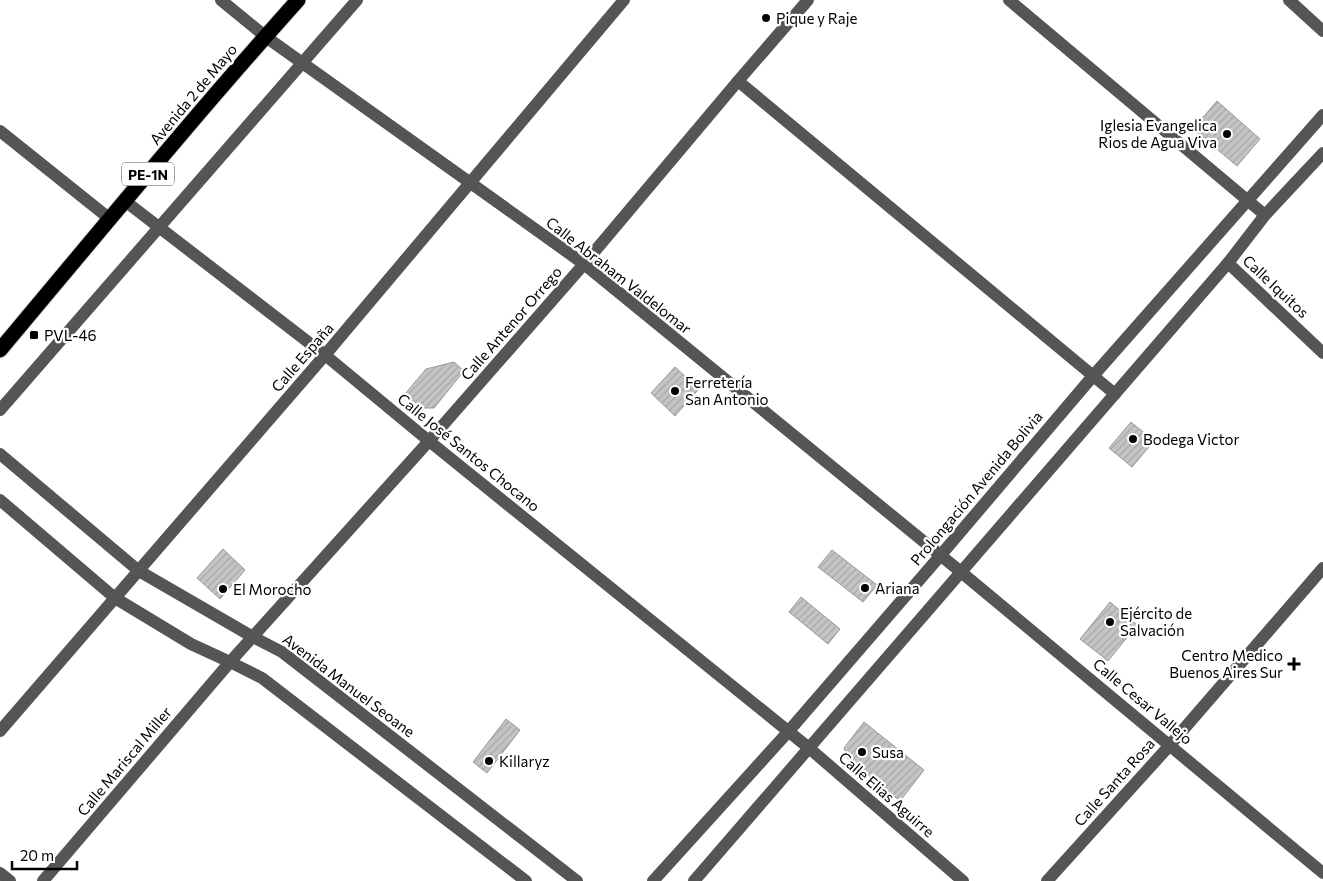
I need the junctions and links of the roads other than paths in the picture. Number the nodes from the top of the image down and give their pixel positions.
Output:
1 (221, 0) edge
2 (298, 0) edge
3 (358, 0) edge
4 (624, 0) edge
5 (808, 0) edge
6 (1009, 0) edge
7 (1288, 0) edge
8 (1323, 31) edge
9 (266, 37) junction
10 (303, 64) junction
11 (738, 81) junction
12 (1323, 115) edge
13 (0, 131) edge
14 (1323, 153) edge
15 (470, 182) junction
16 (1247, 200) junction
17 (125, 201) junction
18 (1266, 215) junction
19 (110, 219) junction
20 (160, 228) junction
21 (1228, 263) junction
22 (584, 264) junction
23 (0, 350) edge
24 (1323, 352) edge
25 (325, 355) junction
26 (1092, 376) junction
27 (1115, 394) junction
28 (0, 410) edge
29 (429, 441) junction
30 (0, 454) edge
31 (0, 500) edge
32 (940, 556) junction
33 (1323, 568) edge
34 (139, 571) junction
35 (961, 572) junction
36 (115, 598) junction
37 (253, 636) junction
38 (230, 662) junction
39 (0, 730) edge
40 (788, 732) junction
41 (1170, 744) junction
42 (809, 748) junction
43 (0, 873) edge
44 (1323, 873) edge
45 (10, 881) edge
46 (43, 881) edge
47 (526, 881) edge
48 (577, 881) edge
49 (653, 881) edge
50 (694, 881) edge
51 (963, 881) edge
52 (1047, 881) edge

1 - 9 street, Calle Abraham Valdelomar
2 - 9 highway, Avenida 2 de Mayo / PE-1N
3 - 10 street
4 - 15 street, Calle España
5 - 11 street, Calle Antenor Orrego
6 - 16 street
7 - 8 street
9 - 10 street, Calle Abraham Valdelomar
9 - 17 highway, Avenida 2 de Mayo / PE-1N
10 - 15 street, Calle Abraham Valdelomar
10 - 20 street
11 - 22 street, Calle Antenor Orrego
11 - 26 street
12 - 16 street, Prolongación Avenida Bolivia
13 - 19 street
14 - 18 street
15 - 22 street, Calle Abraham Valdelomar
15 - 25 street, Calle España
16 - 18 street
16 - 26 street, Prolongación Avenida Bolivia
17 - 19 highway, Avenida 2 de Mayo / PE-1N
17 - 20 street, Calle José Santos Chocano
18 - 21 street
19 - 23 highway, Avenida 2 de Mayo / PE-1N
20 - 25 street, Calle José Santos Chocano
20 - 28 street
21 - 24 street, Calle Iquitos
21 - 27 street
22 - 29 street, Calle Antenor Orrego
22 - 32 street, Calle Abraham Valdelomar
25 - 29 street, Calle José Santos Chocano
25 - 34 street, Calle España
26 - 27 street
26 - 32 street, Prolongación Avenida Bolivia
27 - 35 street
29 - 37 street, Calle Antenor Orrego
29 - 40 street, Calle José Santos Chocano
30 - 34 street, Avenida Manuel Seoane
31 - 36 street
32 - 35 street, Calle Cesar Vallejo
32 - 40 street, Prolongación Avenida Bolivia
33 - 41 street, Calle Santa Rosa
34 - 36 street, Calle España
34 - 37 street, Avenida Manuel Seoane
35 - 41 street, Calle Cesar Vallejo
35 - 42 street
36 - 38 street
36 - 39 street, Calle España
37 - 38 street, Calle Antenor Orrego
37 - 48 street, Avenida Manuel Seoane
38 - 46 street, Calle Mariscal Miller
38 - 47 street
40 - 42 street, Calle Elias Aguirre
40 - 49 street, Prolongación Avenida Bolivia
41 - 44 street, Calle Cesar Vallejo
41 - 52 street, Calle Santa Rosa
42 - 50 street
42 - 51 street, Calle Elias Aguirre
43 - 45 street

